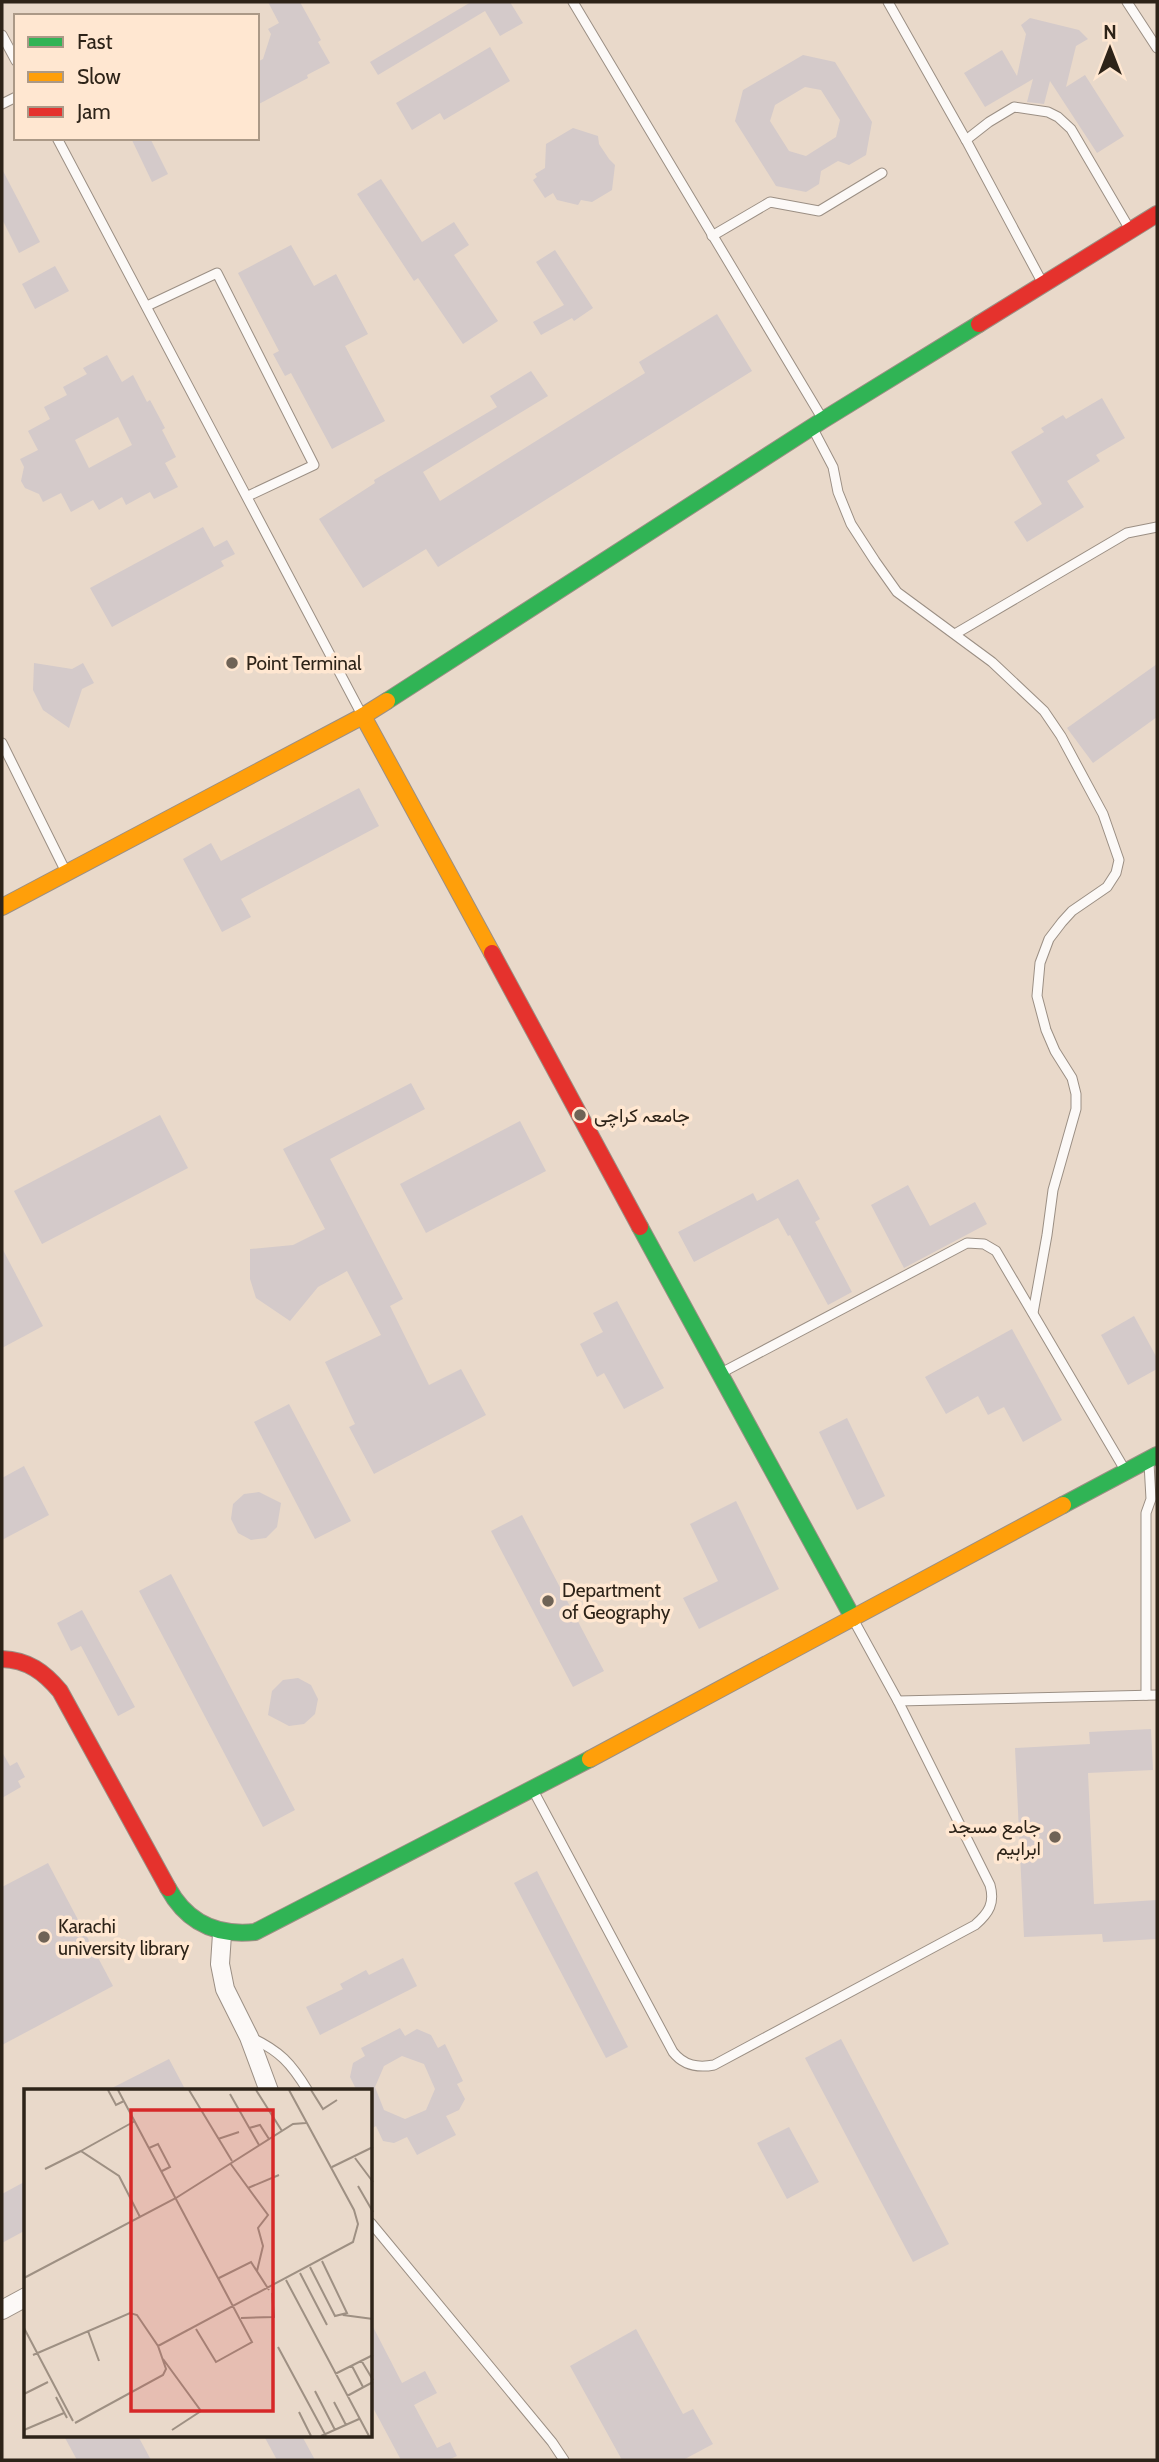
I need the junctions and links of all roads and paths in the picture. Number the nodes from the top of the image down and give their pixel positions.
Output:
1 (573, 2) edge
2 (888, 2) edge
3 (1127, 2) edge
4 (2, 35) edge
5 (1157, 48) edge
6 (14, 57) edge
7 (58, 140) edge
8 (967, 140) junction
9 (882, 173) dead end
10 (1157, 214) edge
11 (1130, 230) junction
12 (712, 236) junction
13 (1044, 285) junction
14 (147, 306) junction
15 (818, 423) junction
16 (248, 496) junction
17 (1157, 527) edge
18 (955, 634) junction
19 (363, 716) junction
20 (2, 743) edge
21 (67, 874) junction
22 (2, 907) edge
23 (1033, 1313) junction
24 (720, 1374) junction
25 (1153, 1457) edge
26 (1126, 1471) junction
27 (1154, 1503) edge
28 (853, 1619) junction
29 (2, 1659) edge
30 (1146, 1695) junction
31 (1157, 1695) edge
32 (898, 1701) junction
33 (533, 1790) junction
34 (222, 1934) junction
35 (249, 2037) junction
36 (268, 2089) edge
37 (307, 2089) edge
38 (373, 2225) edge
39 (24, 2298) edge
40 (2, 2310) edge
41 (564, 2460) edge

1 - 12 lane
2 - 8 lane
3 - 5 lane
4 - 6 lane
7 - 14 lane
8 - 11 lane
8 - 13 lane
9 - 12 lane
10 - 11 street
11 - 13 street
12 - 15 lane
13 - 15 street
14 - 16 lane
14 - 16 lane
15 - 18 lane
15 - 19 street
16 - 19 lane
17 - 18 lane
18 - 23 lane
19 - 21 street
19 - 24 street
20 - 21 lane
21 - 22 street
23 - 24 lane
23 - 26 lane
24 - 28 street
25 - 26 street
25 - 27 lane
26 - 28 street
27 - 30 lane
28 - 32 lane
28 - 33 street
29 - 34 street
30 - 31 lane
30 - 32 lane
32 - 33 lane
33 - 34 street
34 - 35 street
35 - 36 street
35 - 37 lane
38 - 41 lane
39 - 40 street

